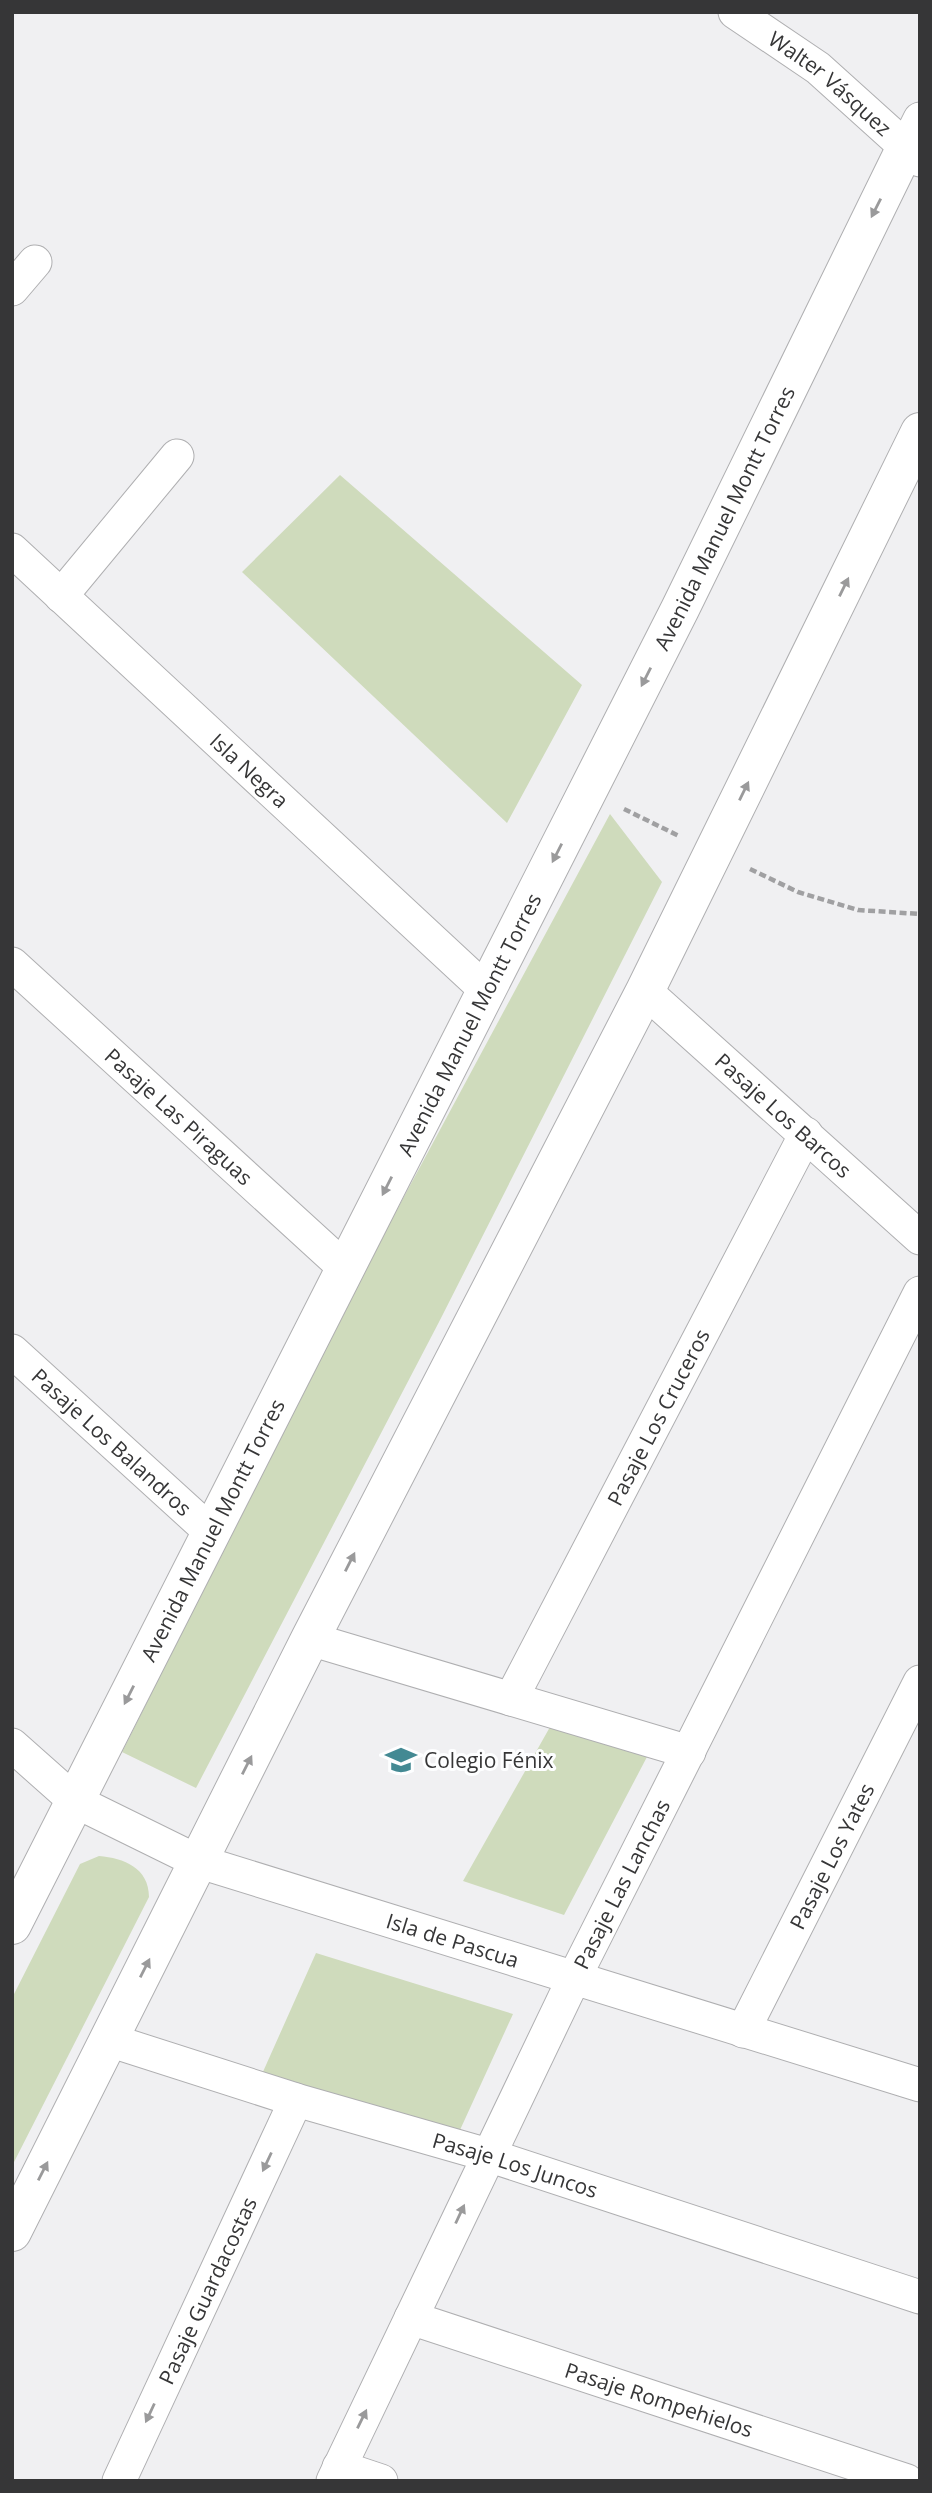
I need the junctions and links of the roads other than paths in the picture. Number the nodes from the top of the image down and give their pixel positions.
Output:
1 (735, 12) edge
2 (915, 142) edge
3 (35, 262) dead end
4 (12, 289) edge
5 (920, 432) edge
6 (177, 456) dead end
7 (12, 550) edge
8 (61, 596) junction
9 (12, 964) edge
10 (487, 990) junction
11 (645, 991) junction
12 (806, 1134) junction
13 (920, 1238) edge
14 (346, 1269) junction
15 (920, 1293) edge
16 (12, 1351) edge
17 (212, 1533) junction
18 (310, 1639) junction
19 (920, 1682) edge
20 (511, 1699) junction
21 (12, 1745) edge
22 (689, 1752) junction
23 (75, 1801) junction
24 (197, 1861) junction
25 (12, 1925) edge
26 (575, 1978) junction
27 (743, 2031) junction
28 (109, 2040) junction
29 (920, 2085) edge
30 (296, 2100) junction
31 (488, 2155) junction
32 (12, 2232) edge
33 (920, 2297) edge
34 (411, 2318) junction
35 (336, 2474) edge
36 (119, 2481) edge
37 (381, 2481) edge
38 (907, 2481) edge

1 - 2 street, Walter Vásquez
2 -> 10 street, Avenida Manuel Montt Torres
3 - 4 street
11 -> 5 street
6 - 8 street
7 - 8 street, Isla Negra
8 - 10 street, Isla Negra
9 - 14 street, Pasaje Las Piraguas
10 -> 14 street, Avenida Manuel Montt Torres
11 - 12 street, Pasaje Los Barcos
18 -> 11 street
12 - 13 street, Pasaje Los Barcos
12 - 20 street, Pasaje Los Cruceros
14 - 17 street, Avenida Manuel Montt Torres
15 - 22 street, Pasaje Las Lanchas
16 - 17 street, Pasaje Los Balandros
17 -> 23 street, Avenida Manuel Montt Torres
18 - 20 street
24 -> 18 street
19 - 27 street, Pasaje Los Yates
20 - 22 street
21 - 23 street, Isla de Pascua
22 - 26 street, Pasaje Las Lanchas
23 - 24 street, Isla de Pascua
23 - 25 street, Avenida Manuel Montt Torres
24 - 26 street, Isla de Pascua
28 -> 24 street
26 - 27 street, Isla de Pascua
26 - 31 street, Pasaje Las Lanchas
27 - 29 street, Isla de Pascua
28 - 30 street, Pasaje Los Juncos
32 -> 28 street
30 - 31 street, Pasaje Los Juncos
30 -> 36 street, Pasaje Guardacostas
31 - 33 street, Pasaje Los Juncos
34 -> 31 street, Pasaje Las Lanchas
35 -> 34 street, Pasaje Las Lanchas
34 - 38 street, Pasaje Rompehielos
35 - 37 street

